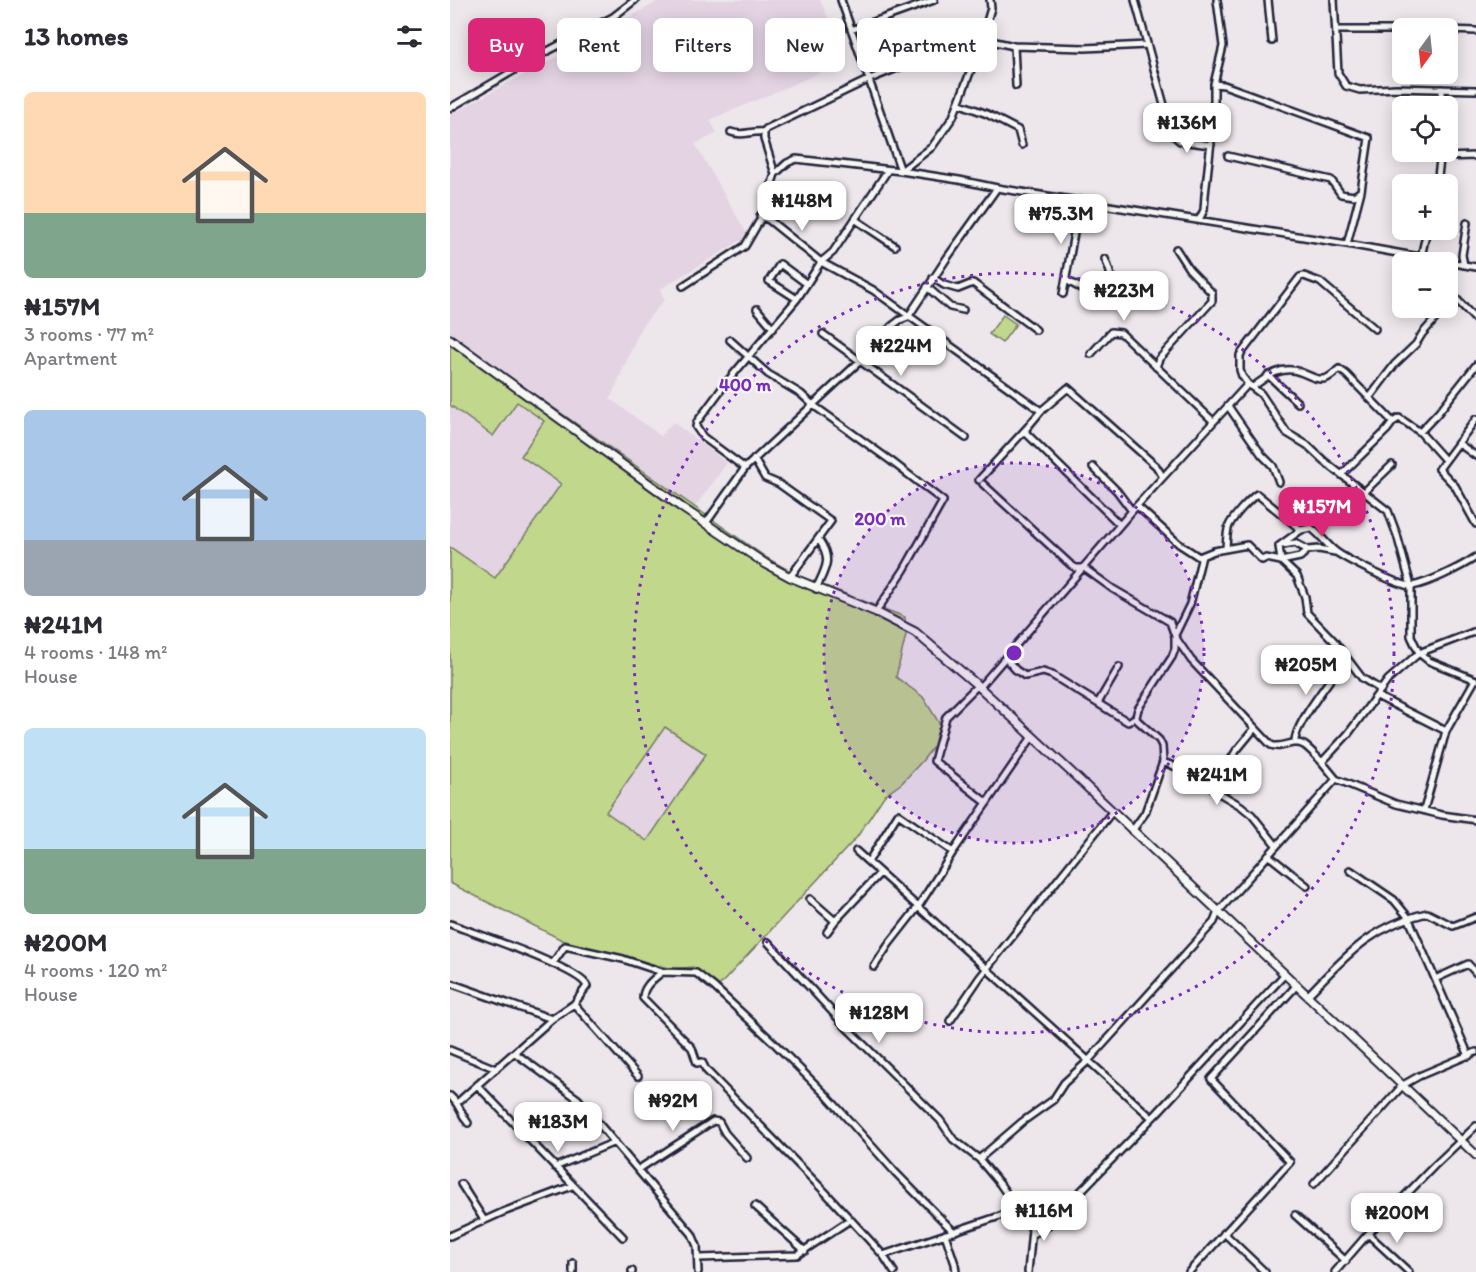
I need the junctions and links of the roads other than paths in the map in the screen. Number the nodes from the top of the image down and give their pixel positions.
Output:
1 (635, 0) edge
2 (841, 0) edge
3 (934, 0) edge
4 (990, 0) edge
5 (1135, 0) edge
6 (1217, 0) edge
7 (1268, 0) edge
8 (1334, 0) edge
9 (988, 18) edge
10 (852, 30) junction
11 (1336, 30) junction
12 (1392, 30) edge
13 (1458, 30) edge
14 (1476, 31) edge
15 (1272, 41) dead end
16 (997, 42) edge
17 (1147, 45) junction
18 (1014, 46) junction
19 (887, 72) edge
20 (970, 72) edge
21 (870, 79) junction
22 (1214, 84) junction
23 (1016, 86) dead end
24 (1442, 89) junction
25 (1476, 90) edge
26 (1442, 96) edge
27 (958, 104) junction
28 (450, 108) edge
29 (731, 132) dead end
30 (764, 132) junction
31 (1022, 145) dead end
32 (1211, 146) junction
33 (1458, 155) edge
34 (1228, 156) dead end
35 (1476, 156) edge
36 (888, 170) junction
37 (901, 171) junction
38 (775, 174) junction
39 (997, 188) junction
40 (1361, 191) junction
41 (1080, 200) junction
42 (760, 216) junction
43 (856, 220) junction
44 (1199, 220) junction
45 (1467, 223) dead end
46 (1347, 244) junction
47 (895, 246) dead end
48 (1176, 249) dead end
49 (1392, 253) edge
50 (1105, 259) dead end
51 (821, 262) junction
52 (1458, 264) edge
53 (1464, 265) junction
54 (1476, 267) edge
55 (933, 278) junction
56 (1066, 280) junction
57 (807, 284) junction
58 (683, 286) dead end
59 (927, 287) junction
60 (1063, 294) dead end
61 (797, 298) junction
62 (1458, 302) edge
63 (757, 309) dead end
64 (963, 310) dead end
65 (908, 317) junction
66 (1436, 318) edge
67 (1476, 320) edge
68 (773, 328) junction
69 (1375, 329) dead end
70 (1036, 330) dead end
71 (823, 334) dead end
72 (450, 339) edge
73 (730, 340) dead end
74 (1091, 354) dead end
75 (750, 357) junction
76 (859, 362) junction
77 (1476, 365) edge
78 (1156, 367) junction
79 (1268, 375) junction
80 (1251, 385) junction
81 (1370, 397) junction
82 (1298, 403) dead end
83 (813, 405) junction
84 (1228, 406) junction
85 (1041, 411) junction
86 (1476, 419) edge
87 (1213, 421) junction
88 (1393, 422) junction
89 (1026, 429) junction
90 (1420, 432) junction
91 (966, 438) dead end
92 (1458, 443) junction
93 (1476, 456) edge
94 (754, 459) junction
95 (1445, 460) junction
96 (1392, 465) dead end
97 (1093, 467) dead end
98 (745, 468) junction
99 (1342, 474) junction
100 (1163, 477) junction
101 (1280, 482) dead end
102 (1364, 492) junction
103 (1137, 506) junction
104 (1132, 511) junction
105 (706, 523) junction
106 (1476, 524) edge
107 (1120, 525) junction
108 (1301, 530) junction
109 (819, 540) junction
110 (1279, 546) junction
111 (1226, 549) junction
112 (1308, 550) junction
113 (1335, 552) junction
114 (1202, 556) junction
115 (1476, 557) edge
116 (1281, 561) junction
117 (1084, 568) junction
118 (790, 577) junction
119 (1411, 586) junction
120 (816, 589) junction
121 (876, 612) junction
122 (1476, 631) edge
123 (1175, 636) junction
124 (1419, 653) junction
125 (1346, 657) junction
126 (1005, 658) junction
127 (1119, 667) dead end
128 (1476, 680) edge
129 (978, 687) junction
130 (1381, 690) junction
131 (1377, 696) junction
132 (1098, 703) junction
133 (1136, 717) junction
134 (1254, 728) junction
135 (1446, 731) junction
136 (1032, 737) junction
137 (1295, 743) junction
138 (1163, 762) junction
139 (1322, 762) junction
140 (1336, 779) junction
141 (1214, 788) junction
142 (987, 803) junction
143 (1425, 810) junction
144 (1112, 812) junction
145 (1476, 819) edge
146 (1132, 831) junction
147 (1276, 845) junction
148 (856, 851) dead end
149 (953, 852) junction
150 (1269, 855) junction
151 (868, 862) junction
152 (1350, 870) dead end
153 (880, 873) junction
154 (1307, 886) dead end
155 (810, 899) dead end
156 (918, 907) junction
157 (1218, 912) junction
158 (1408, 917) junction
159 (1476, 917) edge
160 (835, 921) junction
161 (450, 924) edge
162 (827, 932) dead end
163 (768, 942) dead end
164 (553, 963) junction
165 (874, 967) dead end
166 (987, 969) junction
167 (662, 972) junction
168 (1476, 973) edge
169 (1285, 974) junction
170 (1435, 979) junction
171 (450, 983) edge
172 (1296, 985) junction
173 (1308, 995) junction
174 (574, 1004) junction
175 (552, 1019) junction
176 (950, 1022) dead end
177 (450, 1050) edge
178 (1476, 1052) edge
179 (516, 1053) junction
180 (1469, 1056) junction
181 (1088, 1061) junction
182 (496, 1069) junction
183 (638, 1076) dead end
184 (1403, 1085) junction
185 (477, 1086) junction
186 (450, 1096) edge
187 (458, 1102) junction
188 (1152, 1118) junction
189 (468, 1123) dead end
190 (1476, 1126) edge
191 (1461, 1141) junction
192 (615, 1142) junction
193 (1476, 1155) edge
194 (747, 1158) dead end
195 (979, 1159) junction
196 (555, 1167) junction
197 (639, 1168) junction
198 (461, 1184) dead end
199 (1314, 1184) dead end
200 (572, 1186) junction
201 (755, 1206) dead end
202 (1015, 1211) junction
203 (1295, 1215) dead end
204 (484, 1220) junction
205 (850, 1220) junction
206 (954, 1232) junction
207 (1224, 1233) junction
208 (945, 1234) junction
209 (1032, 1234) junction
210 (1368, 1234) junction
211 (450, 1236) edge
212 (622, 1237) dead end
213 (805, 1251) junction
214 (883, 1255) junction
215 (699, 1258) junction
216 (1346, 1261) junction
217 (573, 1263) dead end
218 (573, 1272) edge
219 (698, 1272) edge
220 (894, 1272) edge
221 (956, 1272) edge
222 (1029, 1272) edge
223 (1189, 1272) edge
224 (1265, 1272) edge
225 (1335, 1272) edge
226 (1409, 1272) edge

1 - 28 street
2 - 10 street
3 - 10 street
4 - 9 street
5 - 17 street
6 - 22 street
7 - 15 street
8 - 11 street
10 - 21 street
11 - 12 street
11 - 24 street
13 - 14 street
16 - 18 street
17 - 18 street
17 - 32 street
18 - 23 street
19 - 21 street
20 - 27 street
21 - 30 street
21 - 37 street
22 - 32 street
22 - 40 street
24 - 25 street
24 - 26 street
27 - 31 street
27 - 37 street
29 - 30 street
30 - 38 street
32 - 44 street
33 - 35 street
34 - 40 street
36 - 37 street
36 - 38 street
36 - 43 street
37 - 39 street
38 - 42 street
39 - 41 street
39 - 55 street
40 - 46 street
41 - 44 street
41 - 56 street
42 - 51 street
42 - 58 street
43 - 47 street
43 - 51 street
44 - 46 street
45 - 53 street
46 - 49 street
48 - 78 street
50 - 56 street
51 - 57 street
51 - 65 street
52 - 53 street
53 - 54 street
55 - 59 street
55 - 70 street
56 - 60 street
57 - 61 street
57 - 61 street
59 - 64 street
59 - 65 street
61 - 68 street
62 - 67 street
63 - 68 street
65 - 76 street
65 - 85 street
66 - 81 street
68 - 75 street
69 - 80 street
71 - 76 street
72 - 105 street
73 - 75 street
74 - 78 street
75 - 83 street
75 - 98 street
76 - 83 street
76 - 91 street
77 - 90 street
78 - 87 street
79 - 80 street
79 - 81 street
79 - 82 street
80 - 84 street
80 - 99 street
81 - 88 street
83 - 94 street
83 - 121 street
84 - 87 street
84 - 101 street
85 - 89 street
85 - 100 street
86 - 92 street
87 - 100 street
88 - 90 street
88 - 99 street
89 - 107 street
89 - 117 street
90 - 95 street
92 - 93 street
92 - 95 street
94 - 98 street
94 - 109 street
95 - 106 street
96 - 102 street
97 - 104 street
98 - 105 street
99 - 102 street
100 - 103 street
102 - 119 street
103 - 104 street
103 - 114 street
104 - 107 street
105 - 118 street
107 - 117 street
108 - 110 street
108 - 111 street
108 - 113 street
109 - 118 street
109 - 120 street
110 - 112 street
110 - 116 street
111 - 114 street
111 - 116 street
112 - 113 street
112 - 116 street
113 - 119 street
114 - 123 street
115 - 119 street
116 - 125 street
117 - 123 street
117 - 126 street
118 - 120 street
119 - 124 street
120 - 121 street
121 - 129 street
122 - 124 street
123 - 133 street
123 - 134 street
124 - 128 street
124 - 130 street
125 - 130 street
125 - 137 street
126 - 129 street
126 - 132 street
127 - 132 street
128 - 135 street
129 - 136 street
129 - 142 street
130 - 131 street
131 - 135 street
131 - 139 street
132 - 133 street
133 - 138 street
134 - 137 street
134 - 141 street
135 - 143 street
136 - 142 street
136 - 144 street
137 - 139 street
138 - 141 street
138 - 146 street
139 - 140 street
140 - 143 street
140 - 147 street
141 - 147 street
142 - 149 street
143 - 145 street
144 - 146 street
144 - 166 street
146 - 157 street
147 - 150 street
148 - 151 street
149 - 151 street
149 - 156 street
150 - 154 street
150 - 157 street
151 - 153 street
152 - 158 street
153 - 156 street
153 - 160 street
155 - 160 street
156 - 165 street
156 - 166 street
157 - 169 street
157 - 181 street
158 - 159 street
158 - 170 street
158 - 173 street
160 - 162 street
161 - 164 street
163 - 195 street
164 - 167 street
164 - 174 street
166 - 176 street
166 - 181 street
167 - 205 street
167 - 206 street
168 - 170 street
169 - 172 street
169 - 188 street
170 - 180 street
171 - 175 street
172 - 173 street
172 - 207 street
173 - 184 street
174 - 175 street
174 - 183 street
175 - 179 street
177 - 182 street
178 - 180 street
179 - 182 street
179 - 192 street
180 - 184 street
181 - 188 street
181 - 195 street
182 - 185 street
184 - 191 street
184 - 199 street
185 - 187 street
185 - 196 street
186 - 187 street
187 - 189 street
188 - 209 street
190 - 191 street
191 - 193 street
191 - 210 street
192 - 196 street
192 - 197 street
194 - 197 street
195 - 202 street
196 - 200 street
197 - 215 street
198 - 204 street
200 - 204 street
200 - 212 street
201 - 213 street
202 - 206 street
202 - 209 street
203 - 216 street
204 - 211 street
205 - 213 street
205 - 214 street
206 - 208 street
207 - 223 street
207 - 224 street
208 - 214 street
208 - 221 street
209 - 222 street
210 - 216 street
210 - 226 street
213 - 215 street
214 - 220 street
215 - 219 street
216 - 225 street
217 - 218 street

